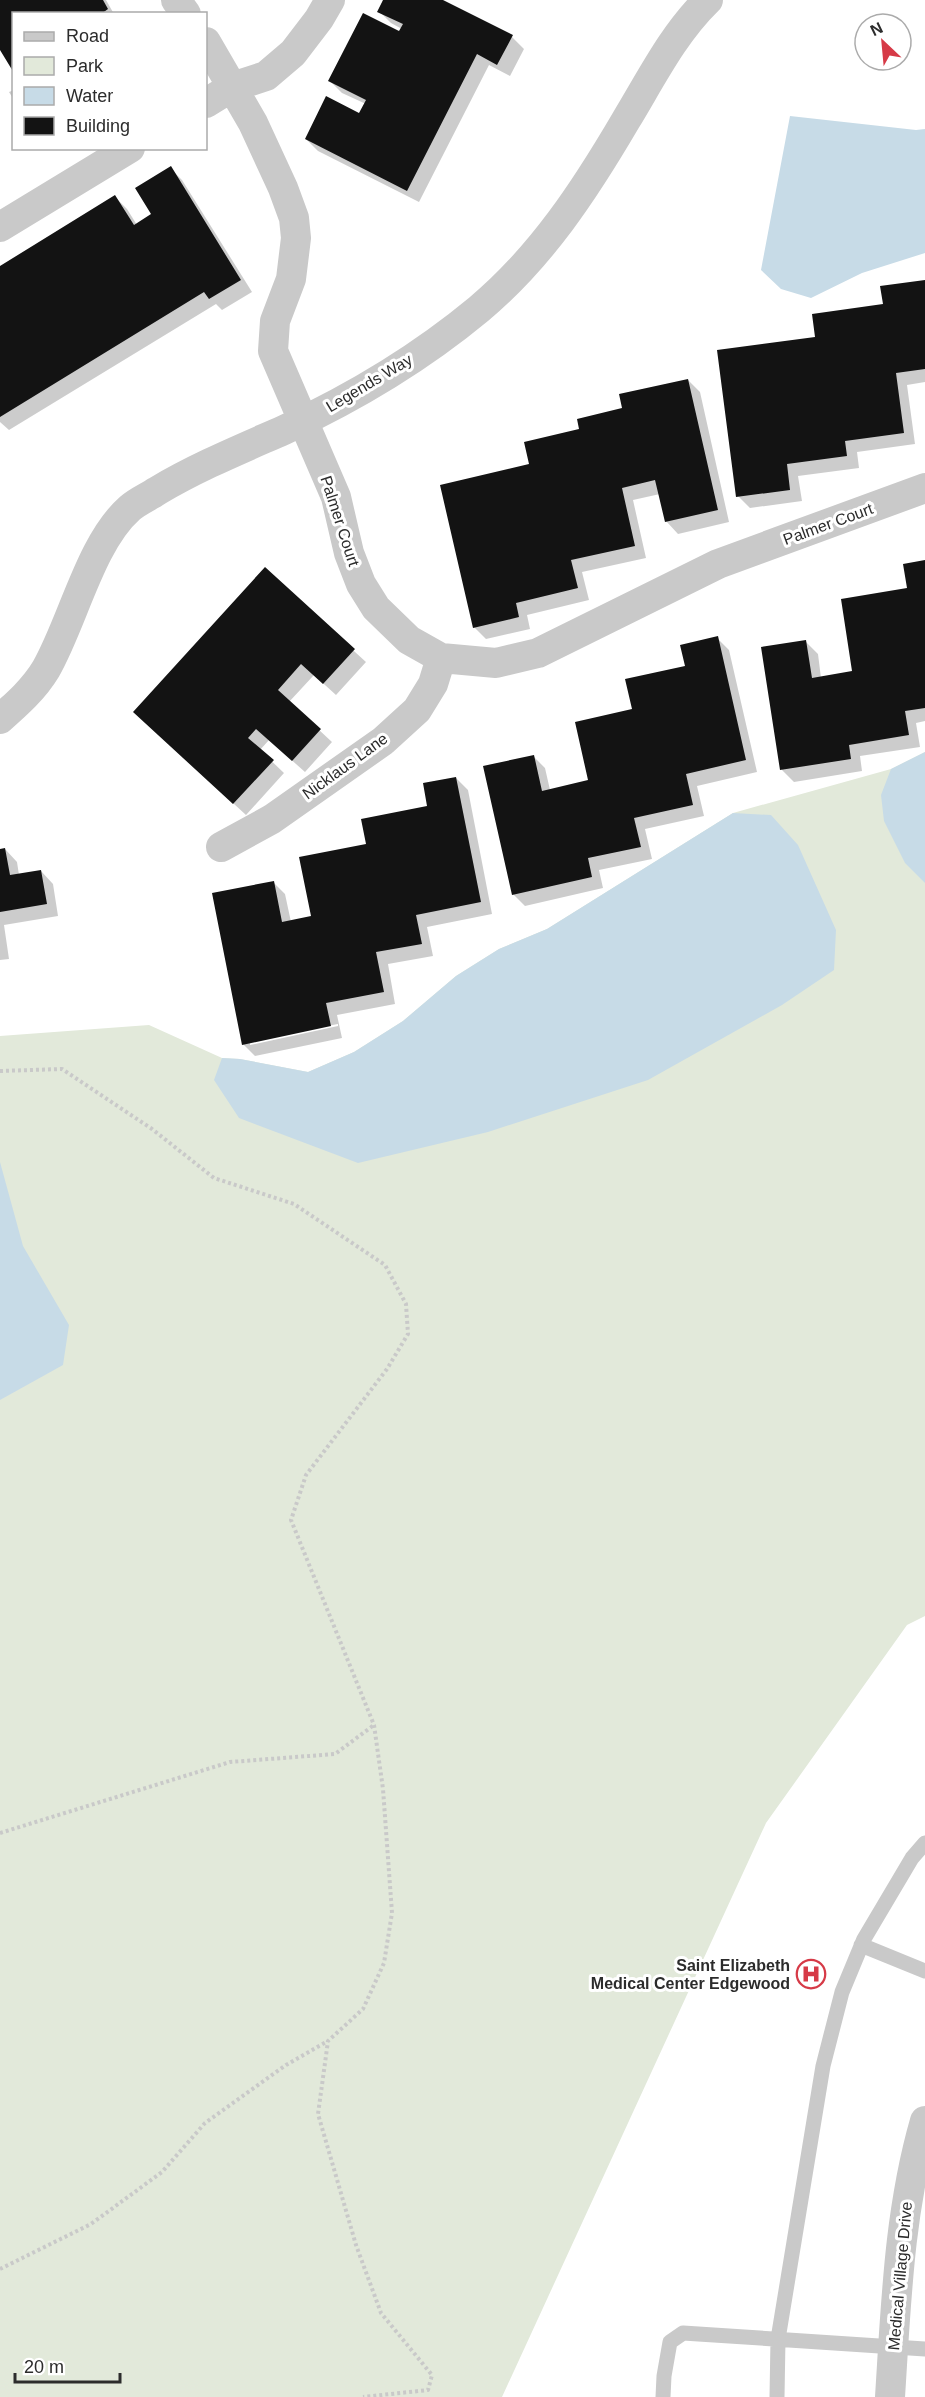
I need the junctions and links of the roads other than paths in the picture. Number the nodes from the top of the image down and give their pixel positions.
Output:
1 (330, 0) edge
2 (708, 0) edge
3 (207, 44) edge
4 (232, 87) junction
5 (207, 102) edge
6 (127, 150) edge
7 (0, 227) edge
8 (304, 420) junction
9 (925, 488) edge
10 (441, 658) junction
11 (0, 719) edge
12 (221, 847) dead end
13 (925, 1843) edge
14 (861, 1945) junction
15 (925, 1971) edge
16 (925, 2121) edge
17 (778, 2339) junction
18 (893, 2347) junction
19 (925, 2349) edge
20 (663, 2397) edge
21 (777, 2397) edge
22 (890, 2397) edge

1 - 4 street
2 - 8 street, Legends Way
3 - 4 street, Palmer Court
4 - 5 street
4 - 8 street, Palmer Court
6 - 7 street
8 - 10 street, Palmer Court
8 - 11 street, Legends Way
9 - 10 street, Palmer Court
10 - 12 street, Nicklaus Lane
13 - 14 lane
14 - 15 lane
14 - 17 lane
16 - 18 street, Medical Village Drive
17 - 18 lane
17 - 20 lane
17 - 21 lane
18 - 19 lane
18 - 22 street, Medical Village Drive

